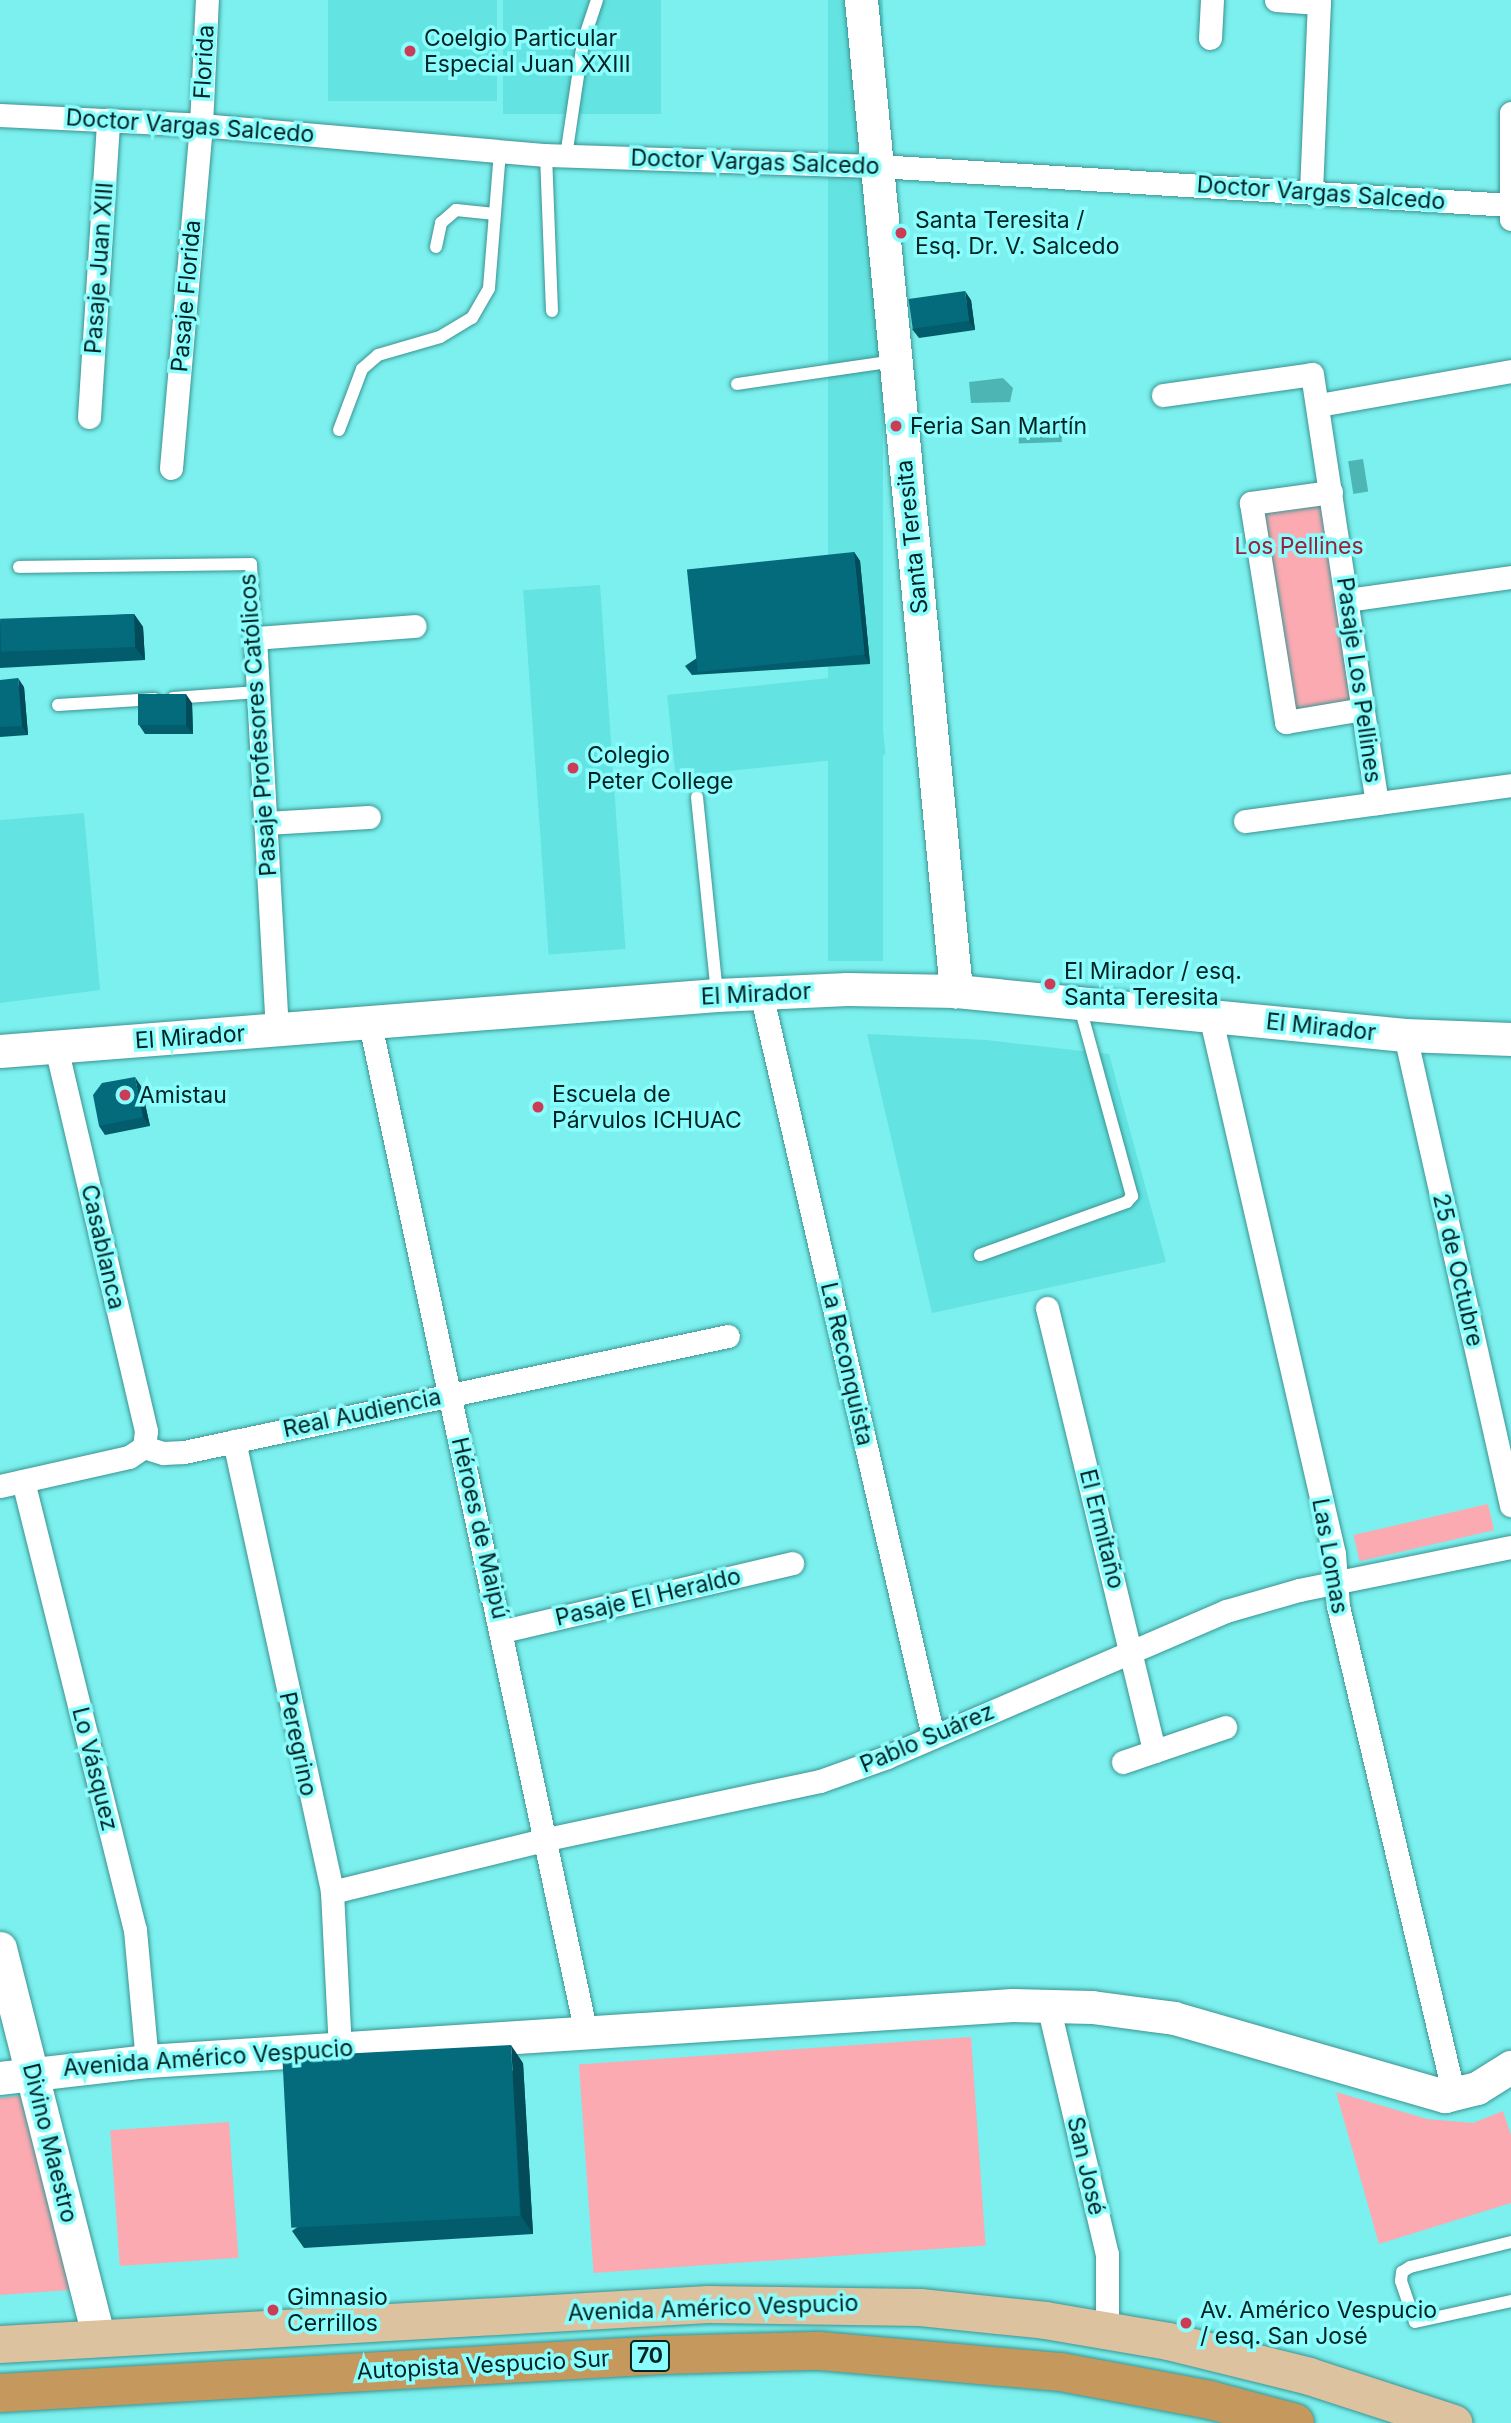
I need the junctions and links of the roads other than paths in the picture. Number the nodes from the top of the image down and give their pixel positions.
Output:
1 (207, 0) edge
2 (597, 0) edge
3 (861, 0) edge
4 (1213, 0) edge
5 (1276, 0) edge
6 (1319, 1) edge
7 (1210, 38) dead end
8 (1511, 113) edge
9 (0, 115) edge
10 (108, 120) junction
11 (201, 125) junction
12 (500, 151) junction
13 (556, 156) junction
14 (878, 166) junction
15 (1311, 192) junction
16 (1510, 210) edge
17 (495, 214) junction
18 (436, 247) dead end
19 (552, 311) dead end
20 (895, 361) junction
21 (1511, 371) edge
22 (737, 384) dead end
23 (1163, 395) dead end
24 (1318, 405) junction
25 (89, 417) dead end
26 (340, 430) dead end
27 (172, 468) dead end
28 (1331, 492) junction
29 (19, 567) dead end
30 (1511, 577) edge
31 (1347, 600) junction
32 (415, 626) dead end
33 (255, 638) junction
34 (258, 692) junction
35 (58, 705) dead end
36 (1363, 709) junction
37 (1511, 785) edge
38 (697, 797) dead end
39 (1377, 803) junction
40 (369, 817) dead end
41 (1245, 821) dead end
42 (265, 824) junction
43 (956, 991) junction
44 (761, 993) junction
45 (717, 995) junction
46 (1078, 1002) junction
47 (1210, 1016) junction
48 (370, 1024) junction
49 (277, 1031) junction
50 (1405, 1035) junction
51 (1511, 1039) edge
52 (56, 1047) junction
53 (0, 1051) edge
54 (979, 1255) dead end
55 (1047, 1308) dead end
56 (728, 1336) dead end
57 (450, 1394) junction
58 (234, 1441) junction
59 (144, 1447) junction
60 (23, 1480) junction
61 (0, 1486) edge
62 (1511, 1505) edge
63 (1511, 1547) edge
64 (792, 1563) dead end
65 (1336, 1582) junction
66 (503, 1631) junction
67 (1131, 1650) junction
68 (1225, 1727) dead end
69 (933, 1736) junction
70 (1154, 1751) junction
71 (1123, 1762) dead end
72 (547, 1839) junction
73 (332, 1892) junction
74 (0, 1948) edge
75 (1048, 2005) junction
76 (586, 2033) junction
77 (340, 2048) junction
78 (147, 2061) junction
79 (1511, 2067) edge
80 (16, 2076) edge
81 (1454, 2095) junction
82 (1511, 2242) edge
83 (1511, 2301) edge
84 (1107, 2330) junction
85 (99, 2338) junction
86 (0, 2344) edge
87 (0, 2393) edge
88 (1295, 2423) edge
89 (1454, 2423) edge

1 - 11 street, Florida
2 - 13 lane
3 - 14 street, Santa Teresita
4 - 7 street
5 - 6 street
6 - 15 street
8 - 16 street
9 - 10 street, Doctor Vargas Salcedo
10 - 11 street, Doctor Vargas Salcedo
10 - 25 street, Pasaje Juan XIII
11 - 12 street, Doctor Vargas Salcedo
11 - 27 street, Pasaje Florida
12 - 13 street, Doctor Vargas Salcedo
12 - 17 lane
13 - 14 street, Doctor Vargas Salcedo
13 - 19 lane
14 - 15 street, Doctor Vargas Salcedo
14 - 20 street, Santa Teresita
15 - 16 street, Doctor Vargas Salcedo
17 - 18 lane
17 - 26 lane
20 - 22 lane
20 - 43 street, Santa Teresita
21 - 24 street
23 - 24 street, Pasaje Los Pellines
24 - 28 street, Pasaje Los Pellines
28 - 31 street, Pasaje Los Pellines
28 - 36 street
29 - 33 lane, Pasaje Profesores Católicos
30 - 31 street
31 - 36 street, Pasaje Los Pellines
32 - 33 street
33 - 34 street, Pasaje Profesores Católicos
34 - 35 lane
34 - 42 street, Pasaje Profesores Católicos
36 - 39 street, Pasaje Los Pellines
37 - 39 street
38 - 45 lane
39 - 41 street
40 - 42 street
42 - 49 street, Pasaje Profesores Católicos
43 - 44 street, El Mirador
43 - 46 street, El Mirador
44 - 45 street, El Mirador
44 - 69 street, La Reconquista
45 - 48 street, El Mirador
46 - 47 street, El Mirador
46 - 54 lane
47 - 50 street, El Mirador
47 - 65 street, Las Lomas
48 - 49 street, El Mirador
48 - 57 street, Héroes de Maipú
49 - 52 street, El Mirador
50 - 51 street, El Mirador
50 - 62 street, 25 de Octubre
52 - 53 street, El Mirador
52 - 59 street, Casablanca
55 - 67 street, El Ermitaño
56 - 57 street, Real Audiencia
57 - 58 street, Real Audiencia
57 - 66 street, Héroes de Maipú
58 - 59 street, Real Audiencia
58 - 73 street, Peregrino
59 - 60 street
60 - 61 street
60 - 78 street, Lo Vásquez
63 - 65 street, Pablo Suárez
64 - 66 street, Pasaje El Heraldo
65 - 67 street, Pablo Suárez
65 - 81 street, Las Lomas
66 - 72 street, Héroes de Maipú
67 - 69 street, Pablo Suárez
67 - 70 street, El Ermitaño
68 - 70 street
69 - 72 street, Pablo Suárez
70 - 71 street
72 - 73 street, Pablo Suárez
72 - 76 street, Héroes de Maipú
73 - 77 street, Peregrino
74 - 80 street, Divino Maestro
75 - 76 street, Avenida Américo Vespucio
75 - 81 street, Avenida Américo Vespucio
75 - 84 street, San José
76 - 77 street, Avenida Américo Vespucio
77 - 78 street, Avenida Américo Vespucio
78 - 80 street, Avenida Américo Vespucio
79 - 81 street
80 - 85 street, Divino Maestro
82 - 83 lane
84 - 85 main road, Avenida Américo Vespucio
84 - 89 main road, Avenida Américo Vespucio
85 - 86 main road, Avenida Américo Vespucio
87 - 88 highway, Autopista Vespucio Sur / 70

